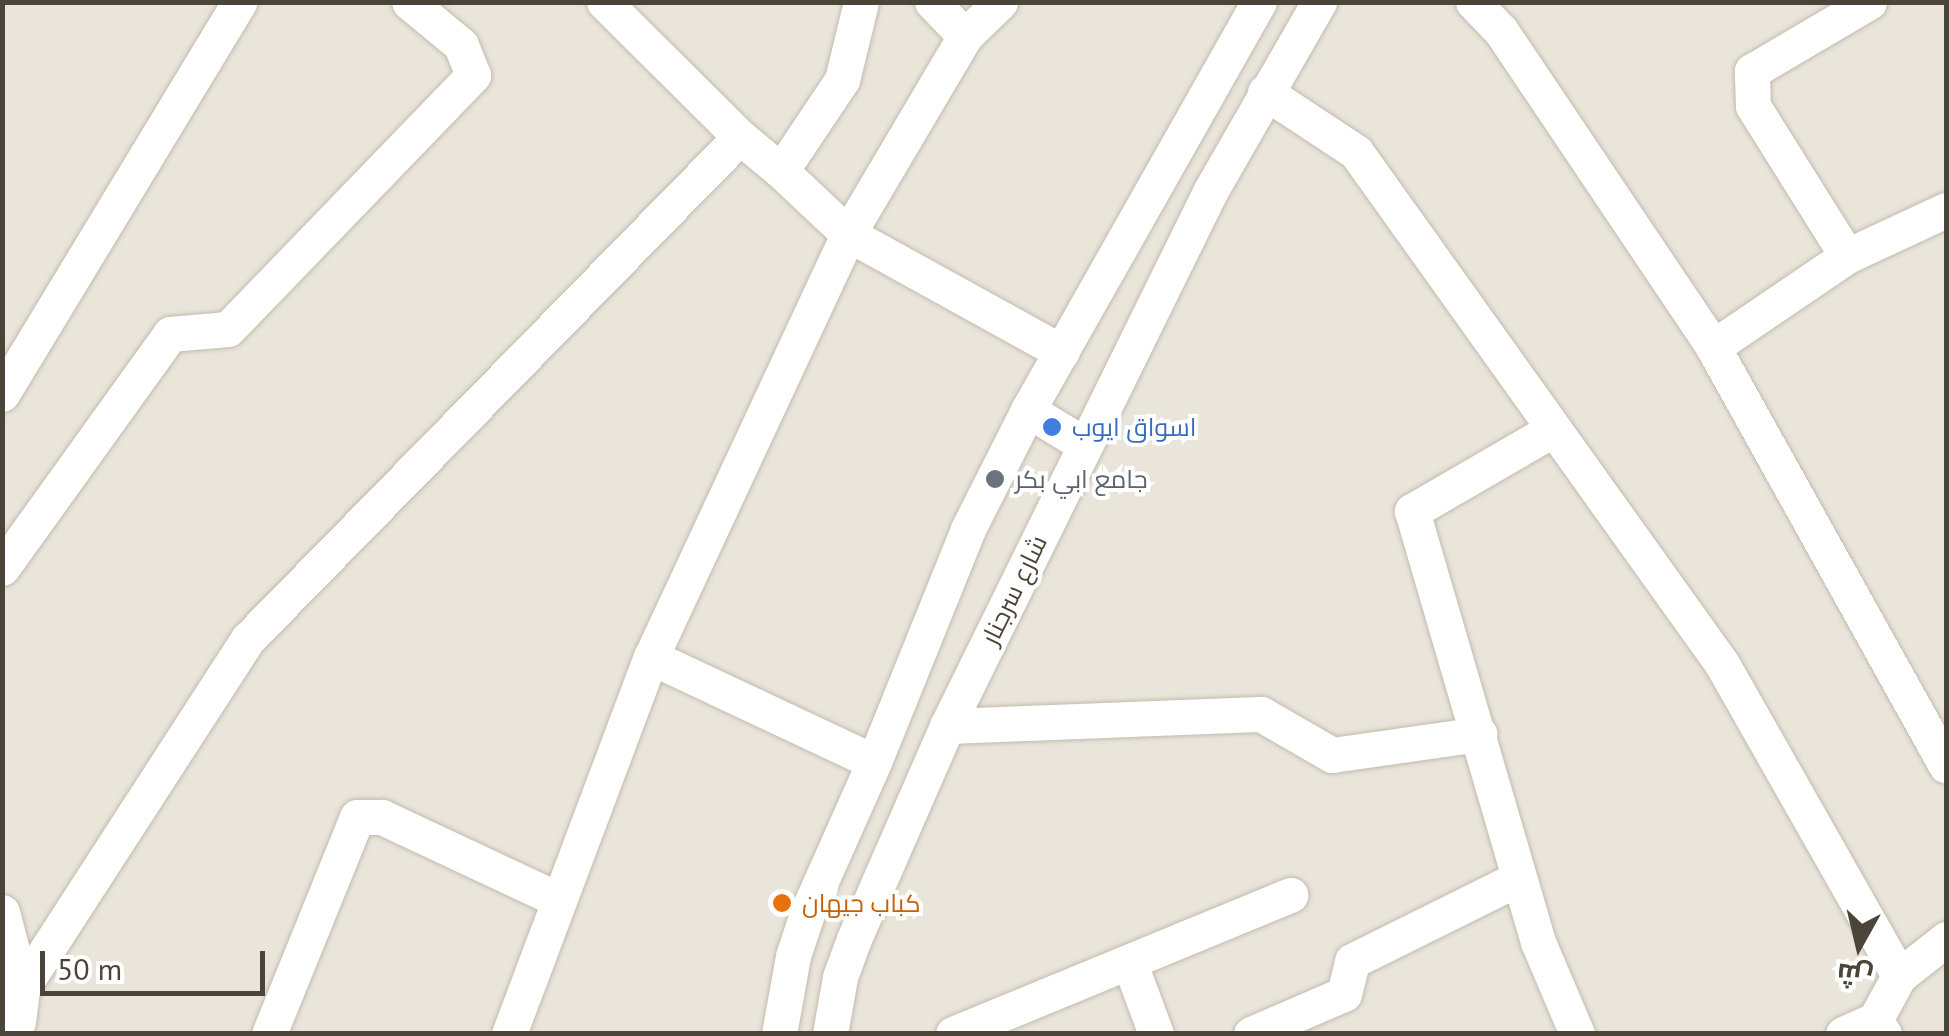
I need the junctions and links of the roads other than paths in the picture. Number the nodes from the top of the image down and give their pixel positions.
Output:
1 (239, 2) edge
2 (408, 2) edge
3 (604, 2) edge
4 (861, 2) edge
5 (932, 2) edge
6 (1000, 2) edge
7 (1259, 2) edge
8 (1319, 2) edge
9 (1473, 2) edge
10 (1868, 2) edge
11 (964, 36) junction
12 (1264, 92) junction
13 (740, 137) junction
14 (781, 171) junction
15 (1946, 210) edge
16 (848, 234) junction
17 (1848, 256) junction
18 (1714, 347) junction
19 (1062, 352) junction
20 (2, 394) edge
21 (1028, 410) junction
22 (1552, 430) junction
23 (1084, 445) junction
24 (2, 568) edge
25 (651, 656) junction
26 (947, 726) junction
27 (1480, 734) junction
28 (874, 762) junction
29 (1946, 766) edge
30 (1520, 878) junction
31 (1290, 895) dead end
32 (557, 899) junction
33 (2, 912) edge
34 (1946, 939) edge
35 (1130, 964) junction
36 (1899, 976) junction
37 (20, 1018) edge
38 (1868, 1029) edge
39 (269, 1034) edge
40 (509, 1034) edge
41 (778, 1034) edge
42 (830, 1034) edge
43 (954, 1034) edge
44 (1156, 1034) edge
45 (1251, 1034) edge
46 (1577, 1034) edge

1 - 20 street
2 - 24 street
3 - 13 street
4 - 14 street
5 - 11 street
6 - 11 street
7 - 19 street
8 - 12 street, شارع سرجنار
9 - 18 street
10 - 17 street
11 - 16 street
12 - 22 street
12 - 23 street, شارع سرجنار
13 - 14 street
13 - 37 street
14 - 16 street
15 - 17 street
16 - 19 street
16 - 25 street
17 - 18 street
18 - 29 street
19 - 21 street
21 - 23 street
21 - 28 street
22 - 27 street
22 - 36 street
23 - 26 street, شارع سرجنار
25 - 28 street
25 - 32 street
26 - 27 street
26 - 42 street, شارع سرجنار
27 - 30 street
28 - 41 street
30 - 45 street
30 - 46 street
31 - 35 street
32 - 39 street
32 - 40 street
33 - 37 street
34 - 36 street
35 - 43 street
35 - 44 street
36 - 38 street

